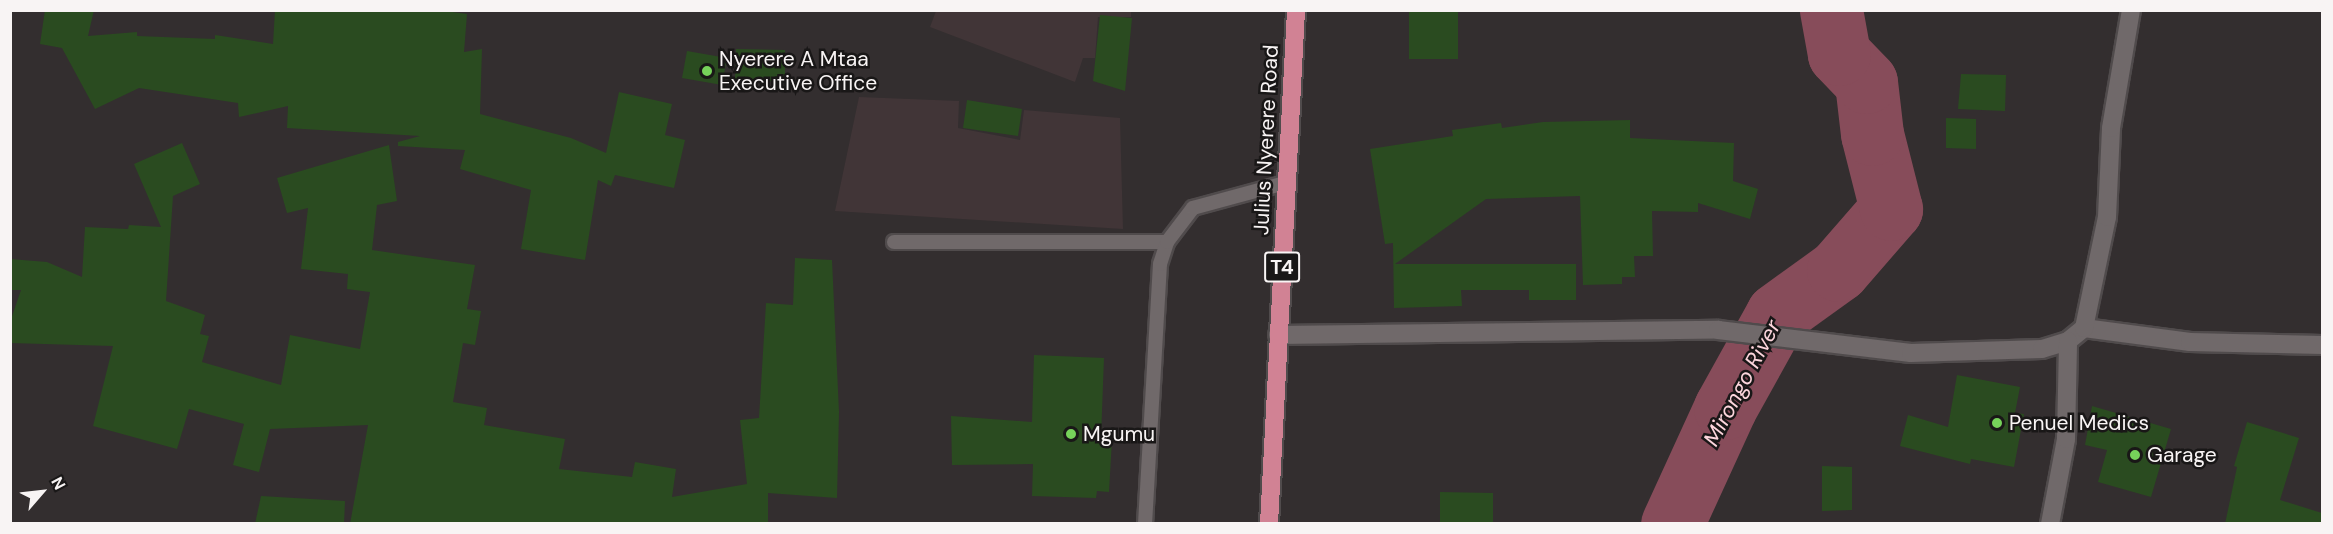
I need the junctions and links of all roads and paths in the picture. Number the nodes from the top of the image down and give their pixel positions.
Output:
1 (1296, 10) edge
2 (2131, 10) edge
3 (1285, 183) junction
4 (894, 242) dead end
5 (1167, 242) junction
6 (2084, 328) junction
7 (1278, 335) junction
8 (2068, 341) junction
9 (2322, 345) edge
10 (1145, 524) edge
11 (1269, 524) edge
12 (2050, 524) edge

1 - 3 highway, Julius Nyerere Road / T4
2 - 6 street
3 - 5 lane
3 - 7 highway, Julius Nyerere Road / T4
4 - 5 lane
5 - 10 lane
6 - 8 street
6 - 9 street
7 - 8 street
7 - 11 highway, Julius Nyerere Road / T4
8 - 12 street

